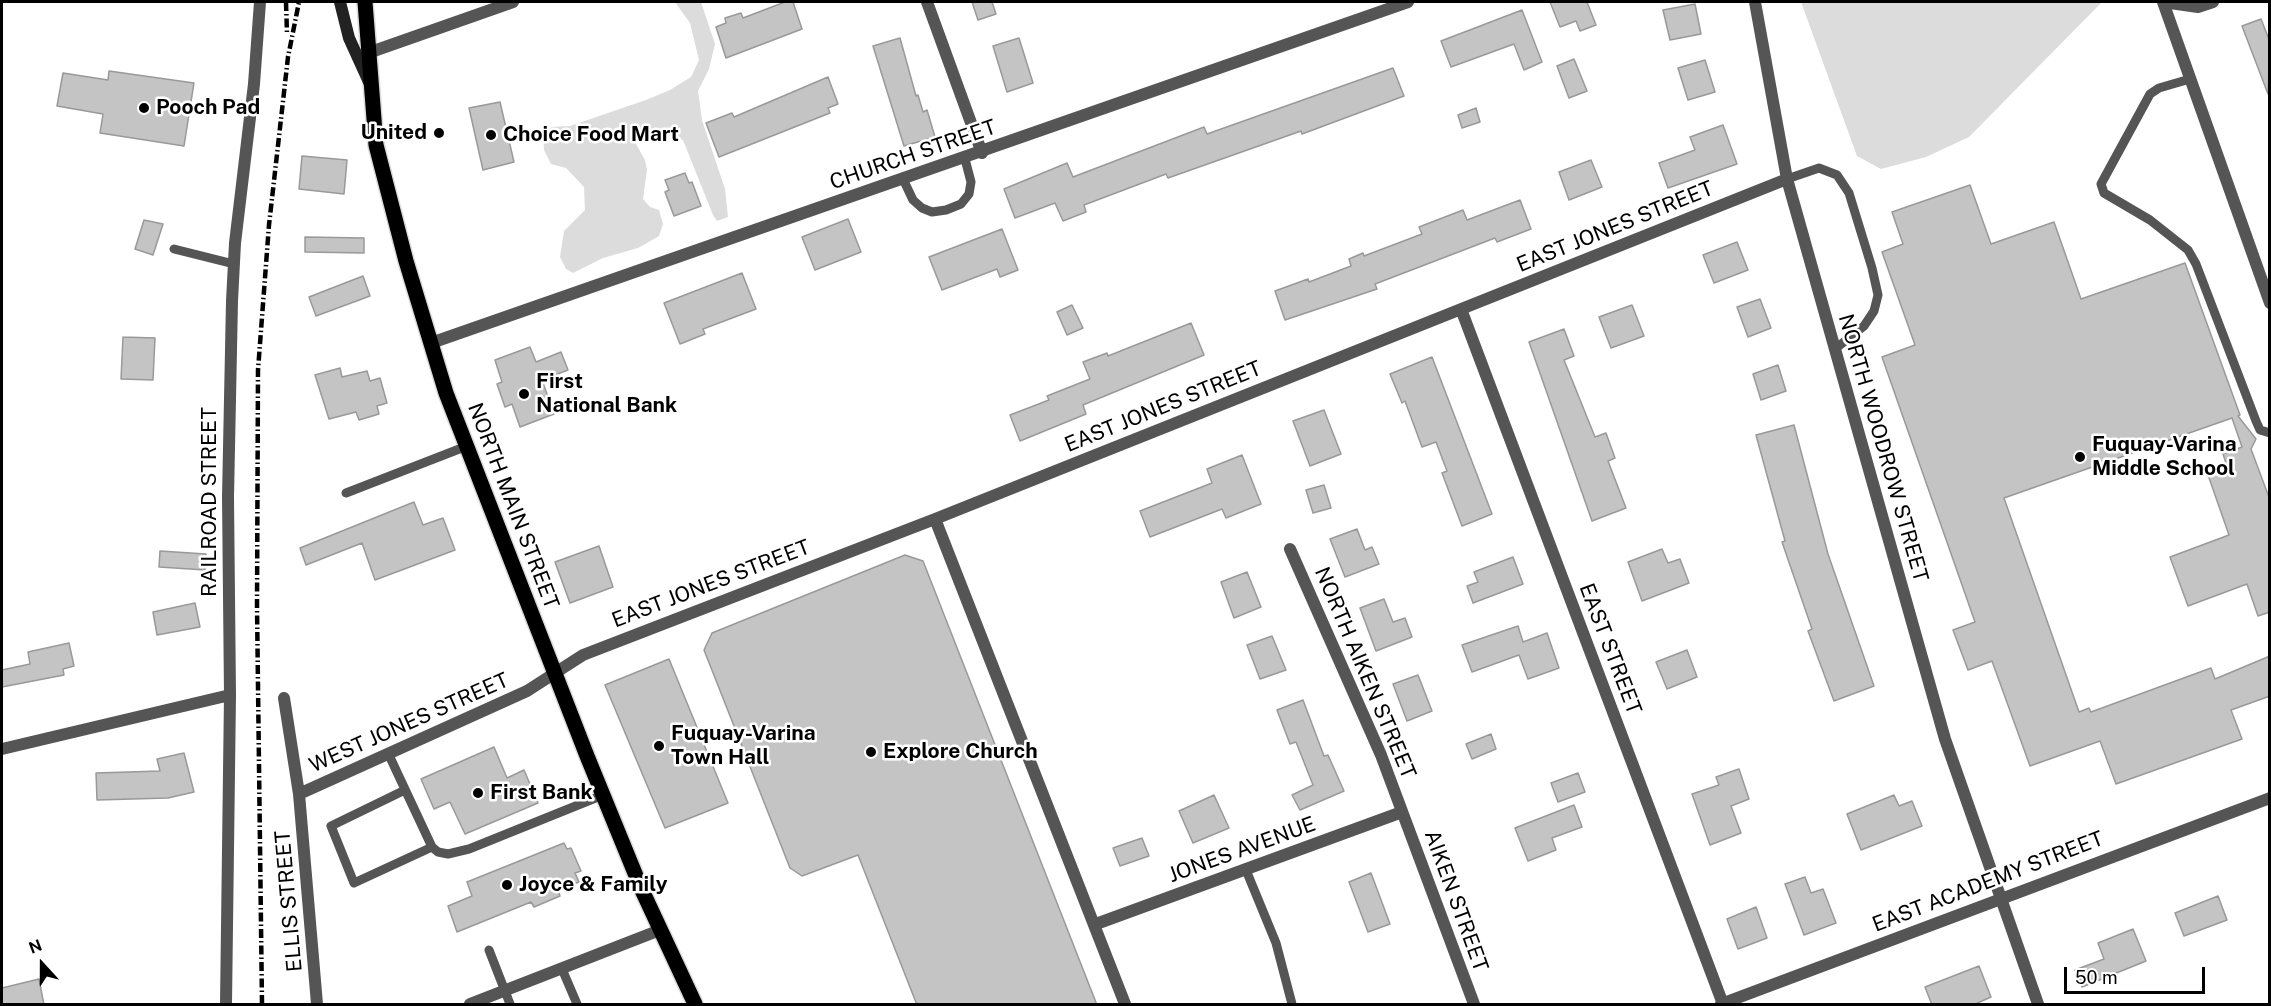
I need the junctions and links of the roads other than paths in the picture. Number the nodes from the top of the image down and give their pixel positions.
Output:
1 (260, 2) edge
2 (340, 2) edge
3 (365, 2) edge
4 (513, 2) edge
5 (927, 2) edge
6 (1408, 2) edge
7 (1755, 2) edge
8 (2163, 2) edge
9 (2213, 2) edge
10 (368, 53) junction
11 (2190, 79) junction
12 (370, 83) junction
13 (982, 153) junction
14 (965, 159) junction
15 (903, 179) junction
16 (1787, 179) junction
17 (174, 249) dead end
18 (234, 264) junction
19 (2268, 296) edge
20 (1461, 309) junction
21 (431, 343) junction
22 (1835, 349) junction
23 (2270, 433) edge
24 (467, 446) junction
25 (346, 493) dead end
26 (934, 519) junction
27 (1290, 549) dead end
28 (555, 673) junction
29 (230, 695) junction
30 (284, 698) dead end
31 (2, 749) edge
32 (388, 753) junction
33 (405, 790) junction
34 (299, 794) junction
35 (603, 795) junction
36 (2270, 798) edge
37 (1402, 812) junction
38 (432, 847) junction
39 (1246, 870) junction
40 (2000, 898) junction
41 (1095, 924) junction
42 (660, 930) junction
43 (489, 950) dead end
44 (562, 969) junction
45 (505, 991) junction
46 (1722, 1004) edge
47 (226, 1005) edge
48 (317, 1005) edge
49 (470, 1005) edge
50 (510, 1005) edge
51 (577, 1005) edge
52 (695, 1005) edge
53 (1125, 1005) edge
54 (1292, 1005) edge
55 (1474, 1005) edge
56 (2038, 1005) edge

1 - 18 street, RAILROAD STREET
2 - 12 main road
3 - 10 main road, NORTH MAIN STREET
4 - 10 street
5 - 13 street
6 - 13 street, CHURCH STREET
7 - 16 street, NORTH WOODROW STREET
8 - 9 street
8 - 11 street
10 - 12 main road, NORTH MAIN STREET
11 - 19 street
11 - 23 lane
12 - 21 main road, NORTH MAIN STREET
13 - 14 street, CHURCH STREET
14 - 15 street, CHURCH STREET
14 - 15 lane
15 - 21 street, CHURCH STREET
16 - 20 street, EAST JONES STREET
16 - 22 street, NORTH WOODROW STREET
16 - 22 lane
17 - 18 lane
18 - 29 street, RAILROAD STREET
20 - 26 street, EAST JONES STREET
20 - 46 street, EAST STREET
21 - 24 main road, NORTH MAIN STREET
22 - 40 street, NORTH WOODROW STREET
24 - 25 lane
24 - 28 main road, NORTH MAIN STREET
26 - 28 street, EAST JONES STREET
26 - 41 street
27 - 37 street, NORTH AIKEN STREET
28 - 32 street, WEST JONES STREET
28 - 35 main road, NORTH MAIN STREET
29 - 31 street
29 - 47 street, RAILROAD STREET
30 - 34 street, WEST JONES STREET
32 - 33 lane
32 - 34 street, WEST JONES STREET
33 - 38 lane
33 - 38 lane
34 - 48 street, ELLIS STREET
35 - 38 lane
35 - 42 main road, NORTH MAIN STREET
36 - 40 street, EAST ACADEMY STREET
37 - 39 street, JONES AVENUE
37 - 55 street, AIKEN STREET
39 - 41 street, JONES AVENUE
39 - 54 lane
40 - 46 street, EAST ACADEMY STREET
40 - 56 street, NORTH WOODROW STREET
41 - 53 street
42 - 44 street
42 - 52 main road, NORTH MAIN STREET
43 - 45 lane
44 - 45 street
44 - 51 lane
45 - 49 street
45 - 50 lane

